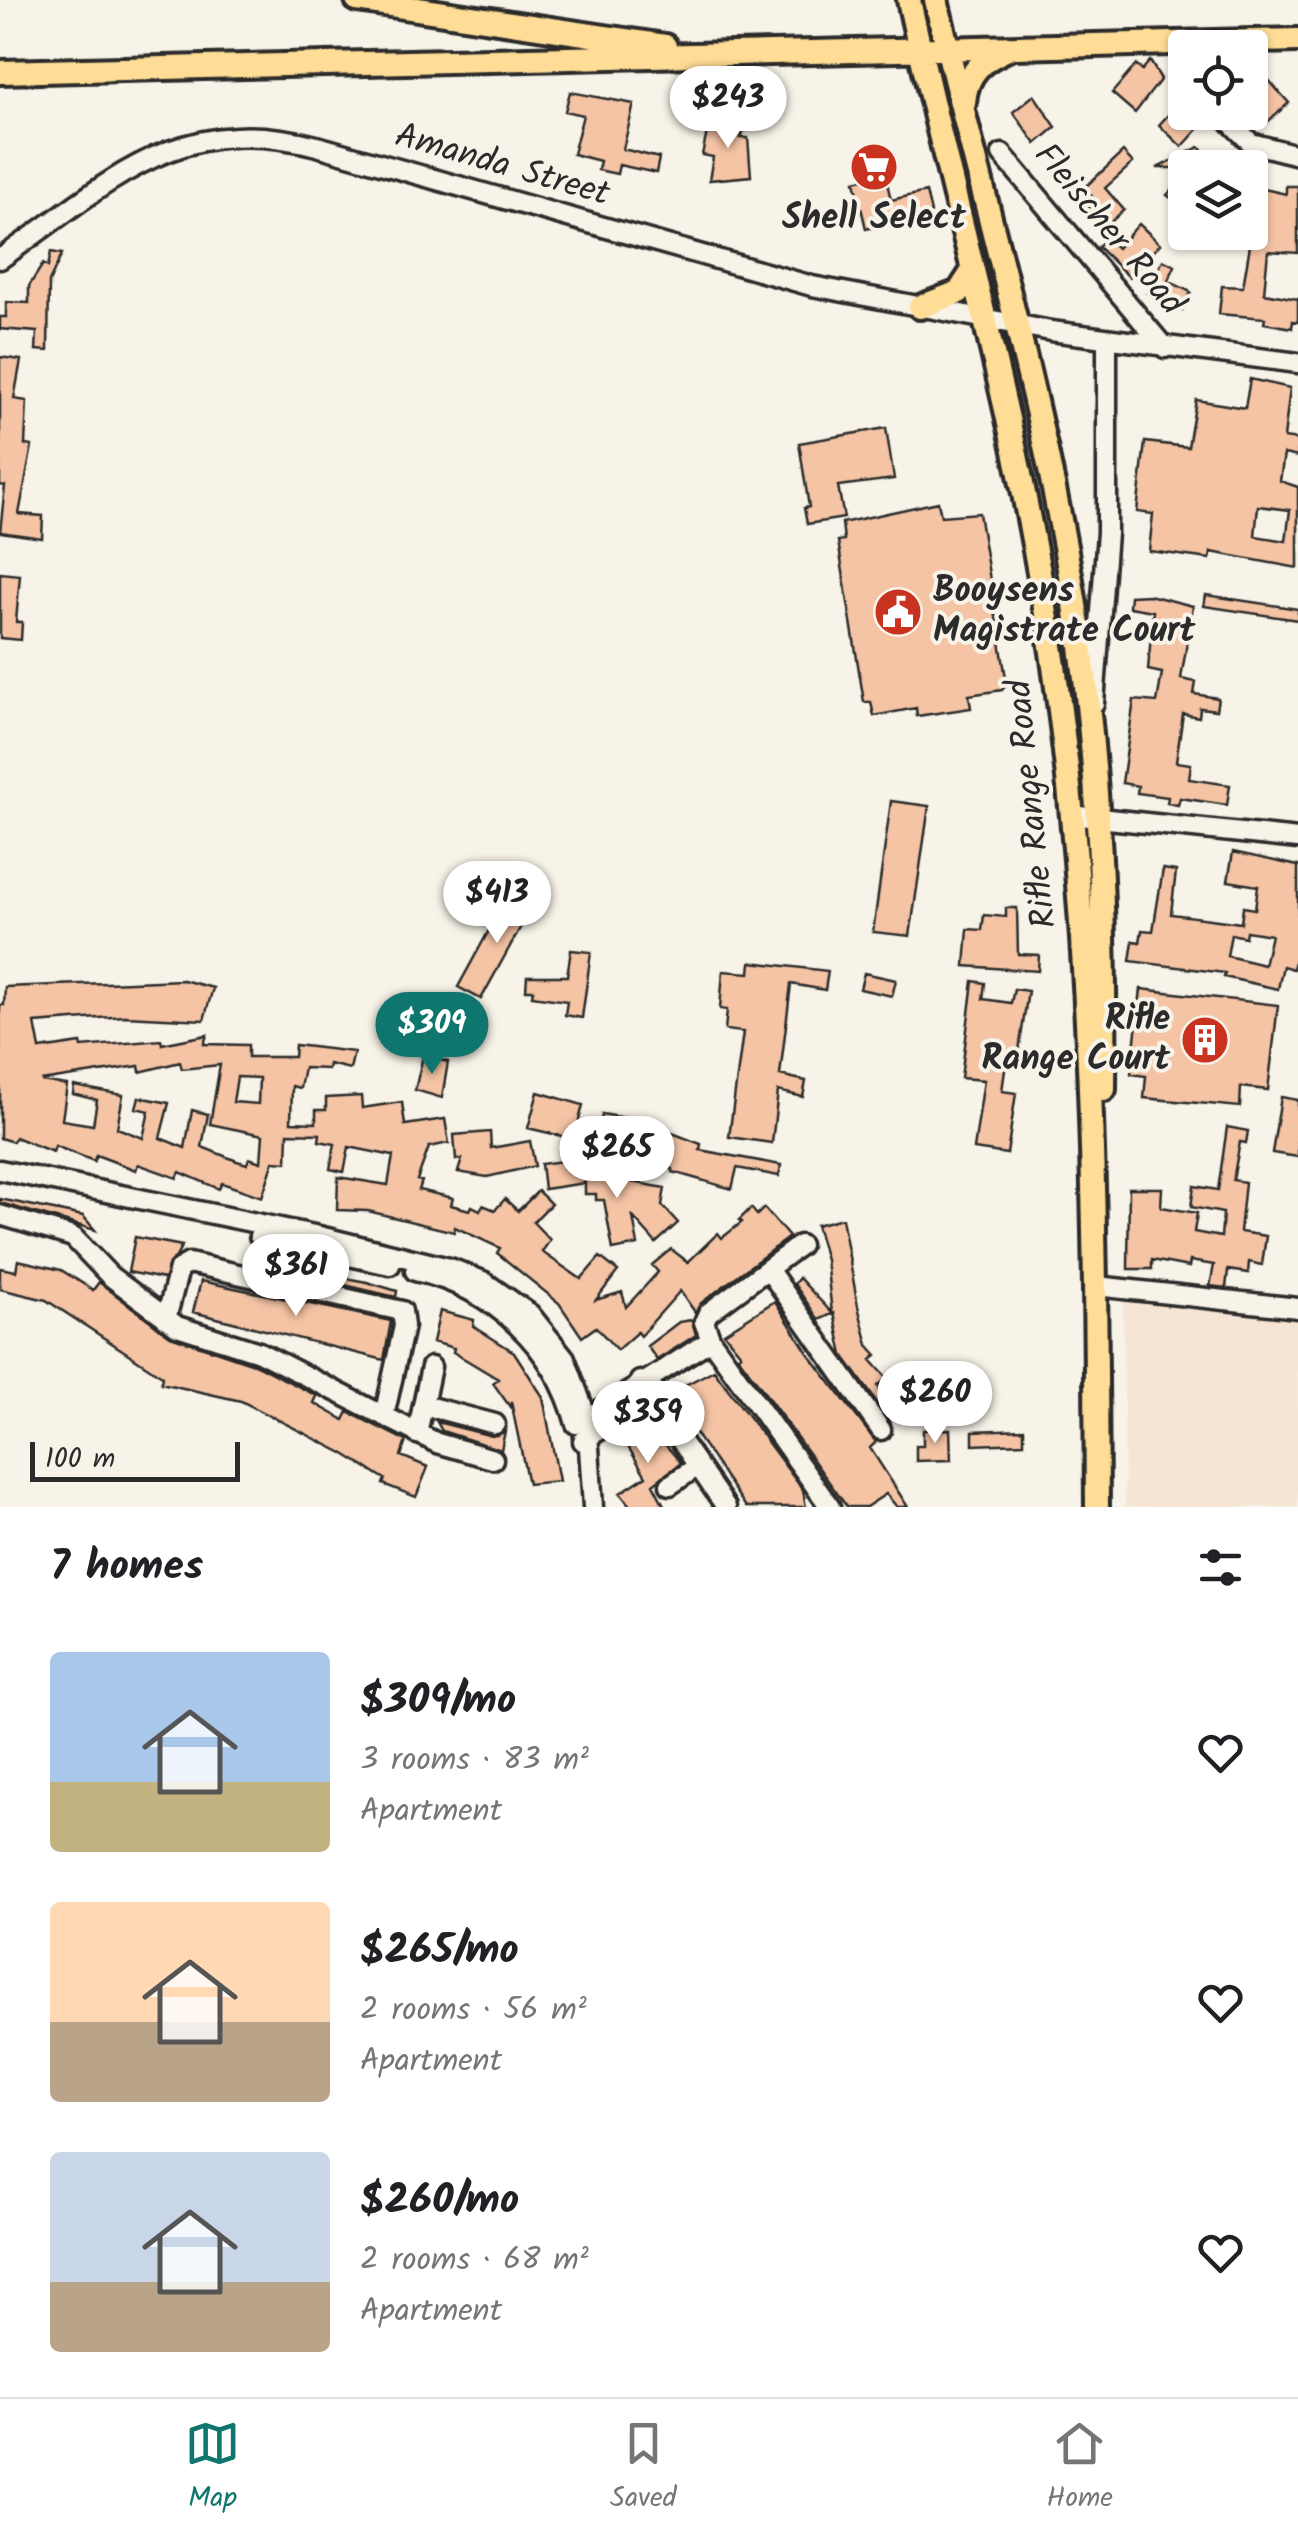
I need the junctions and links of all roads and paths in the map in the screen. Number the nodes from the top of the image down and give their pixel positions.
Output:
1 (357, 0) edge
2 (937, 3) edge
3 (911, 8) edge
4 (1298, 40) edge
5 (1018, 44) junction
6 (949, 45) junction
7 (920, 48) junction
8 (718, 54) junction
9 (0, 72) edge
10 (964, 111) junction
11 (1238, 130) edge
12 (1002, 154) dead end
13 (1298, 154) edge
14 (0, 259) edge
15 (972, 272) junction
16 (920, 307) junction
17 (982, 319) junction
18 (1014, 324) junction
19 (1107, 339) junction
20 (1165, 348) junction
21 (1298, 363) edge
22 (1089, 740) junction
23 (1070, 815) junction
24 (1098, 816) junction
25 (1298, 839) edge
26 (0, 1174) edge
27 (0, 1216) edge
28 (800, 1245) dead end
29 (768, 1269) junction
30 (1101, 1287) junction
31 (1298, 1308) edge
32 (166, 1319) junction
33 (711, 1340) junction
34 (430, 1367) dead end
35 (645, 1389) junction
36 (423, 1405) junction
37 (384, 1416) junction
38 (494, 1424) dead end
39 (881, 1430) dead end
40 (582, 1431) junction
41 (417, 1434) junction
42 (493, 1459) dead end
43 (698, 1466) junction
44 (670, 1485) dead end
45 (582, 1507) edge
46 (593, 1507) edge
47 (726, 1507) edge
48 (830, 1507) edge
49 (1097, 1507) edge
50 (1106, 1507) edge

1 - 8 main road
2 - 6 main road, Rifle Range Road
3 - 7 main road, Rifle Range Road
4 - 5 main road
5 - 6 main road
5 - 10 main road
6 - 7 main road
6 - 10 main road, Rifle Range Road
7 - 8 main road
7 - 15 main road, Rifle Range Road
8 - 9 main road
10 - 18 main road, Rifle Range Road
11 - 13 street
12 - 20 street, Fleischer Road
14 - 16 street, Amanda Street
15 - 16 main road
15 - 17 main road, Rifle Range Road
16 - 17 street, Amanda Street
17 - 18 street, Amanda Street
17 - 23 main road, Rifle Range Road
18 - 19 street, Amanda Street
18 - 22 main road, Rifle Range Road
19 - 20 street, Amanda Street
19 - 22 street
20 - 21 street, Amanda Street
22 - 24 main road, Rifle Range Road
23 - 24 street
23 - 30 main road, Rifle Range Road
24 - 25 street
24 - 30 main road, Rifle Range Road
26 - 40 street
27 - 32 street
28 - 29 street
29 - 33 street
29 - 39 street
30 - 31 street
30 - 49 main road, Rifle Range Road
30 - 50 main road, Rifle Range Road
32 - 37 street
32 - 37 street
33 - 35 street
33 - 48 street
34 - 36 street
35 - 40 street
35 - 43 street
36 - 38 street
36 - 41 street
37 - 41 street
40 - 45 street
40 - 46 street
41 - 42 street
43 - 44 street
43 - 47 street

